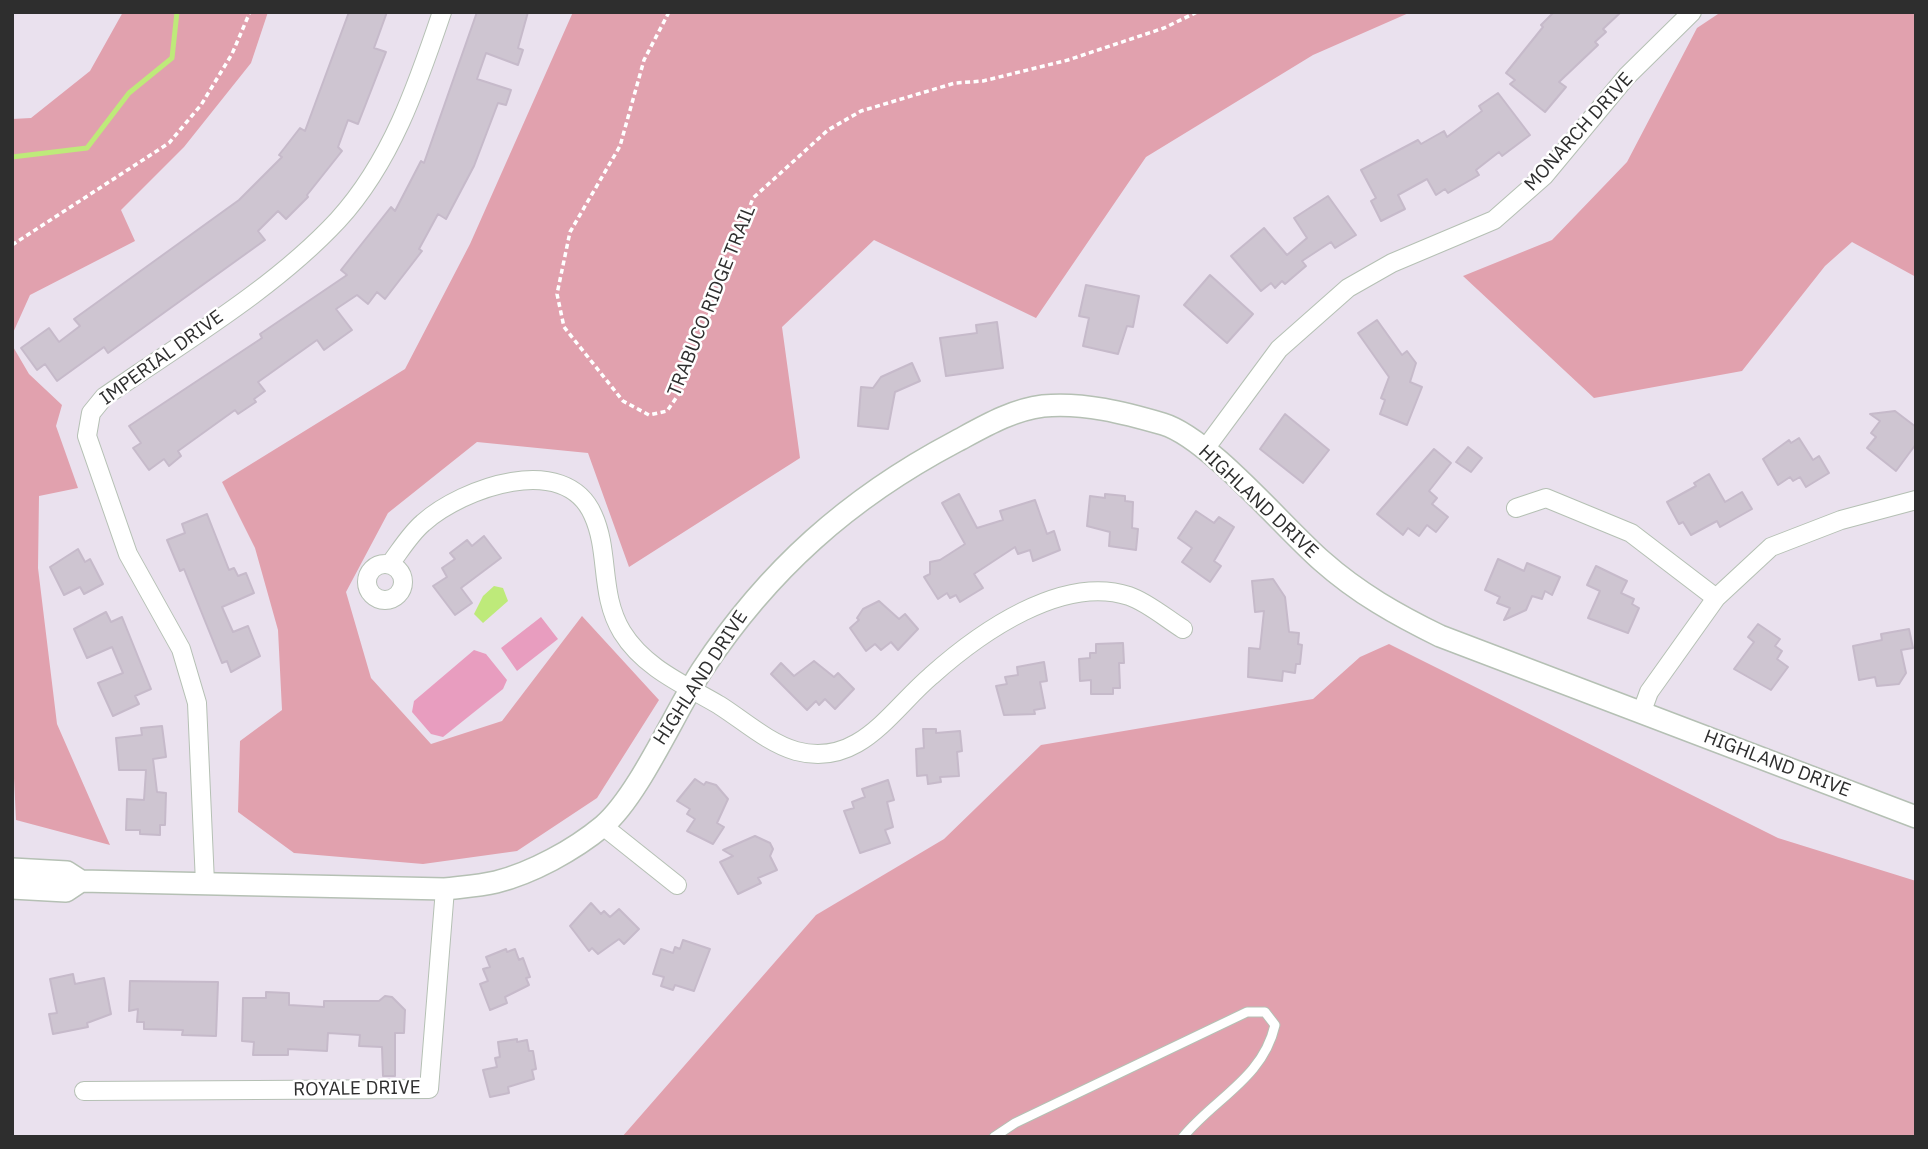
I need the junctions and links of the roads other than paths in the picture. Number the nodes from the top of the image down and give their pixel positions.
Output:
1 (442, 12) edge
2 (1692, 12) edge
3 (1205, 449) junction
4 (1916, 500) edge
5 (1516, 508) dead end
6 (390, 564) dead end
7 (1716, 598) junction
8 (1183, 629) dead end
9 (689, 690) junction
10 (1642, 711) junction
11 (1916, 817) edge
12 (603, 825) junction
13 (12, 869) edge
14 (80, 881) junction
15 (205, 883) junction
16 (677, 886) dead end
17 (12, 888) edge
18 (445, 889) junction
19 (84, 1091) dead end
20 (994, 1137) edge
21 (1183, 1137) edge

1 - 15 street, IMPERIAL DRIVE
2 - 3 street, MONARCH DRIVE
3 - 9 street, HIGHLAND DRIVE
3 - 10 street, HIGHLAND DRIVE
4 - 7 street
5 - 7 street
6 - 9 street
7 - 10 street
8 - 9 street
9 - 12 street, HIGHLAND DRIVE
10 - 11 street, HIGHLAND DRIVE
12 - 16 street
12 - 18 street, HIGHLAND DRIVE
13 - 14 street, HIGHLAND DRIVE
14 - 15 street, HIGHLAND DRIVE
14 - 17 street, HIGHLAND DRIVE
15 - 18 street, HIGHLAND DRIVE
18 - 19 street, ROYALE DRIVE
20 - 21 lane

